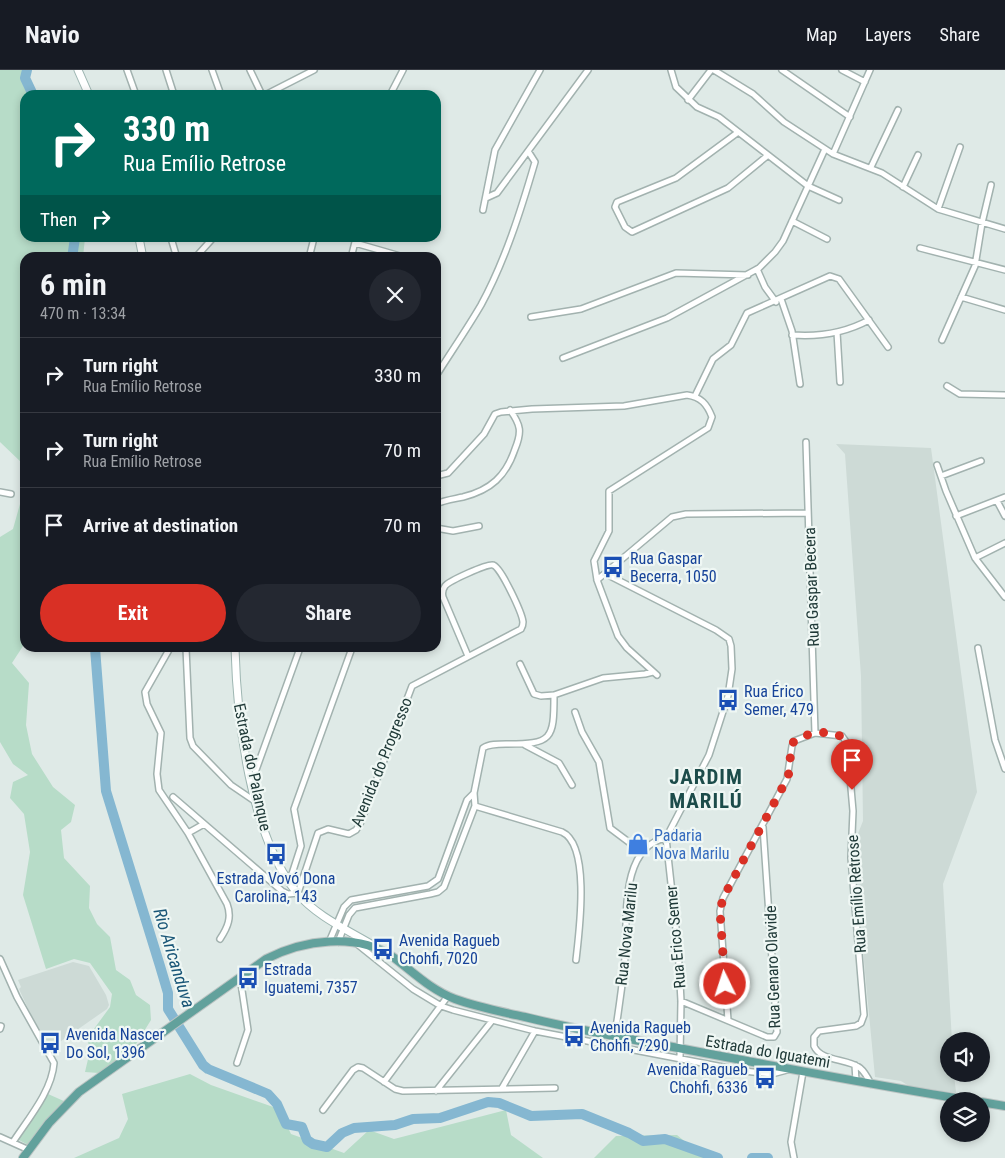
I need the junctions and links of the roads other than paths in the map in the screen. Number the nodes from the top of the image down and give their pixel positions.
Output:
1 (78, 70) edge
2 (127, 70) edge
3 (166, 70) edge
4 (212, 70) edge
5 (250, 70) edge
6 (296, 70) edge
7 (314, 70) edge
8 (394, 70) edge
9 (540, 70) edge
10 (588, 70) edge
11 (671, 70) edge
12 (712, 70) edge
13 (782, 70) edge
14 (842, 70) edge
15 (870, 70) edge
16 (401, 72) edge
17 (300, 77) junction
18 (865, 82) junction
19 (87, 90) edge
20 (134, 90) edge
21 (172, 90) edge
22 (219, 90) edge
23 (261, 90) edge
24 (274, 90) edge
25 (392, 90) edge
26 (688, 100) junction
27 (898, 110) dead end
28 (850, 117) junction
29 (737, 133) junction
30 (960, 147) dead end
31 (824, 148) junction
32 (528, 152) junction
33 (833, 154) junction
34 (918, 154) dead end
35 (767, 156) junction
36 (871, 167) junction
37 (992, 185) dead end
38 (808, 186) junction
39 (902, 187) junction
40 (486, 198) junction
41 (839, 200) dead end
42 (938, 209) junction
43 (483, 210) dead end
44 (792, 221) junction
45 (982, 223) junction
46 (1005, 229) edge
47 (827, 239) dead end
48 (209, 242) edge
49 (362, 242) edge
50 (920, 248) dead end
51 (200, 252) edge
52 (390, 252) edge
53 (975, 263) junction
54 (757, 269) junction
55 (1005, 270) edge
56 (748, 274) junction
57 (962, 297) junction
58 (781, 298) junction
59 (776, 302) junction
60 (1005, 310) edge
61 (531, 317) dead end
62 (869, 320) junction
63 (837, 332) junction
64 (792, 335) junction
65 (942, 340) dead end
66 (888, 347) dead end
67 (563, 358) dead end
68 (441, 368) edge
69 (840, 382) dead end
70 (800, 384) dead end
71 (947, 386) dead end
72 (1005, 395) edge
73 (695, 396) junction
74 (510, 410) junction
75 (806, 442) dead end
76 (981, 461) dead end
77 (937, 465) dead end
78 (441, 475) edge
79 (941, 476) junction
80 (0, 492) edge
81 (11, 494) dead end
82 (1005, 497) edge
83 (997, 501) junction
84 (441, 503) edge
85 (808, 513) junction
86 (956, 516) junction
87 (1005, 516) edge
88 (479, 526) dead end
89 (441, 529) edge
90 (1005, 543) edge
91 (975, 558) junction
92 (606, 574) junction
93 (597, 580) junction
94 (1005, 597) edge
95 (978, 648) dead end
96 (168, 652) edge
97 (186, 652) edge
98 (235, 652) edge
99 (299, 652) edge
100 (351, 652) edge
101 (468, 656) junction
102 (520, 664) dead end
103 (554, 695) junction
104 (575, 712) dead end
105 (815, 733) junction
106 (525, 745) junction
107 (1005, 769) edge
108 (252, 781) junction
109 (572, 785) dead end
110 (474, 793) junction
111 (173, 797) dead end
112 (257, 802) junction
113 (475, 806) junction
114 (204, 824) junction
115 (763, 827) junction
116 (188, 833) junction
117 (666, 838) junction
118 (642, 852) junction
119 (290, 880) junction
120 (298, 893) junction
121 (336, 923) junction
122 (344, 926) junction
123 (220, 939) dead end
124 (329, 942) junction
125 (338, 942) junction
126 (356, 944) junction
127 (386, 952) junction
128 (0, 960) edge
129 (576, 960) dead end
130 (240, 977) junction
131 (448, 996) junction
132 (681, 1001) junction
133 (441, 1006) junction
134 (728, 1020) junction
135 (491, 1022) junction
136 (536, 1032) junction
137 (615, 1037) junction
138 (613, 1045) junction
139 (679, 1048) junction
140 (680, 1058) junction
141 (237, 1063) dead end
142 (855, 1065) junction
143 (790, 1069) junction
144 (802, 1072) junction
145 (856, 1081) junction
146 (384, 1082) junction
147 (871, 1084) junction
148 (502, 1088) junction
149 (555, 1088) dead end
150 (436, 1092) junction
151 (940, 1095) edge
152 (990, 1104) edge
153 (1005, 1106) edge
154 (323, 1110) dead end
155 (0, 1137) edge
156 (13, 1142) junction
157 (29, 1150) junction
158 (23, 1158) edge
159 (794, 1158) edge

1 - 19 street
2 - 20 street
3 - 21 street
4 - 22 street
5 - 23 street
6 - 17 street
7 - 17 street
8 - 16 street
9 - 40 street
10 - 32 street
11 - 26 street
12 - 26 street
12 - 31 street
13 - 28 street
14 - 18 street
15 - 18 street
16 - 25 street
17 - 24 street
18 - 28 street
26 - 29 street
27 - 36 street
28 - 33 street
29 - 35 street
29 - 35 street
30 - 42 street
31 - 33 street
31 - 38 street
32 - 40 street
32 - 68 street
33 - 36 street
34 - 39 street
35 - 38 street
36 - 39 street
37 - 45 street
38 - 41 street
38 - 44 street
39 - 42 street
40 - 43 street
42 - 45 street
44 - 47 street
44 - 54 street
45 - 46 street
45 - 53 street
48 - 51 street
49 - 52 street
50 - 53 street
53 - 55 street
53 - 57 street
54 - 56 street
54 - 59 street
56 - 61 street
56 - 67 street
57 - 60 street
57 - 65 street
58 - 59 street
58 - 62 street
58 - 64 street
59 - 73 street
62 - 63 street
62 - 66 street
63 - 64 street
63 - 69 street
64 - 70 street
71 - 72 street
73 - 74 street
73 - 93 street
74 - 78 street
74 - 84 street
75 - 85 street, Rua Gaspar Becera
76 - 79 street
77 - 79 street
79 - 86 street
80 - 81 street
82 - 83 street
83 - 86 street
83 - 87 street
85 - 92 street
85 - 105 street, Rua Gaspar Becera
86 - 91 street
88 - 89 street
90 - 91 street
91 - 94 street
92 - 93 street
92 - 117 street
93 - 103 street
95 - 107 street
96 - 116 street
97 - 112 street
98 - 108 street, Estrada do Palanque
99 - 108 street
100 - 119 street
101 - 101 street, Avenida do Progresso
101 - 120 street, Avenida do Progresso
102 - 103 street
103 - 106 street
104 - 118 street
105 - 115 street
105 - 142 street, Rua Emílio Retrose
106 - 109 street
106 - 110 street
108 - 112 street, Estrada do Palanque
110 - 113 street
110 - 121 street
111 - 114 street
112 - 119 street, Estrada do Palanque
113 - 122 street
113 - 129 street
114 - 116 street
114 - 120 street
115 - 134 street
115 - 134 street, Rua Genaro Olavide
116 - 123 street
117 - 118 street
117 - 132 street, Rua Erico Semer
118 - 137 street, Rua Nova Marilu
119 - 120 street, Estrada do Palanque
120 - 121 street, Estrada do Palanque
121 - 122 street, Estrada do Palanque
121 - 124 street
122 - 125 street
122 - 127 street, Estrada do Palanque
124 - 125 main road, Estrada do Iguatemi
124 - 130 main road, Estrada do Iguatemi
125 - 126 main road, Estrada do Iguatemi
126 - 127 main road, Estrada do Iguatemi
126 - 133 street
127 - 131 main road, Estrada do Iguatemi
128 - 156 street
130 - 141 street
130 - 157 main road, Estrada do Iguatemi
131 - 133 street
131 - 137 main road, Estrada do Iguatemi
132 - 134 street, Rua Genaro Olavide
132 - 139 street, Rua Erico Semer
133 - 135 street
133 - 146 street
135 - 136 street
135 - 150 street
136 - 138 street
136 - 148 street
137 - 138 street, Rua Nova Marilu
137 - 139 main road, Estrada do Iguatemi
138 - 140 street
139 - 140 street, Rua Erico Semer
139 - 143 main road, Estrada do Iguatemi
140 - 143 street
142 - 145 street
142 - 147 street
143 - 144 main road, Estrada do Iguatemi
144 - 145 main road, Estrada do Iguatemi
144 - 159 street
145 - 147 main road, Estrada do Iguatemi
146 - 150 street
146 - 154 street
147 - 151 main road, Estrada do Iguatemi
148 - 149 street
148 - 150 street
152 - 153 main road
155 - 156 street
156 - 157 street
157 - 158 main road, Estrada do Iguatemi

